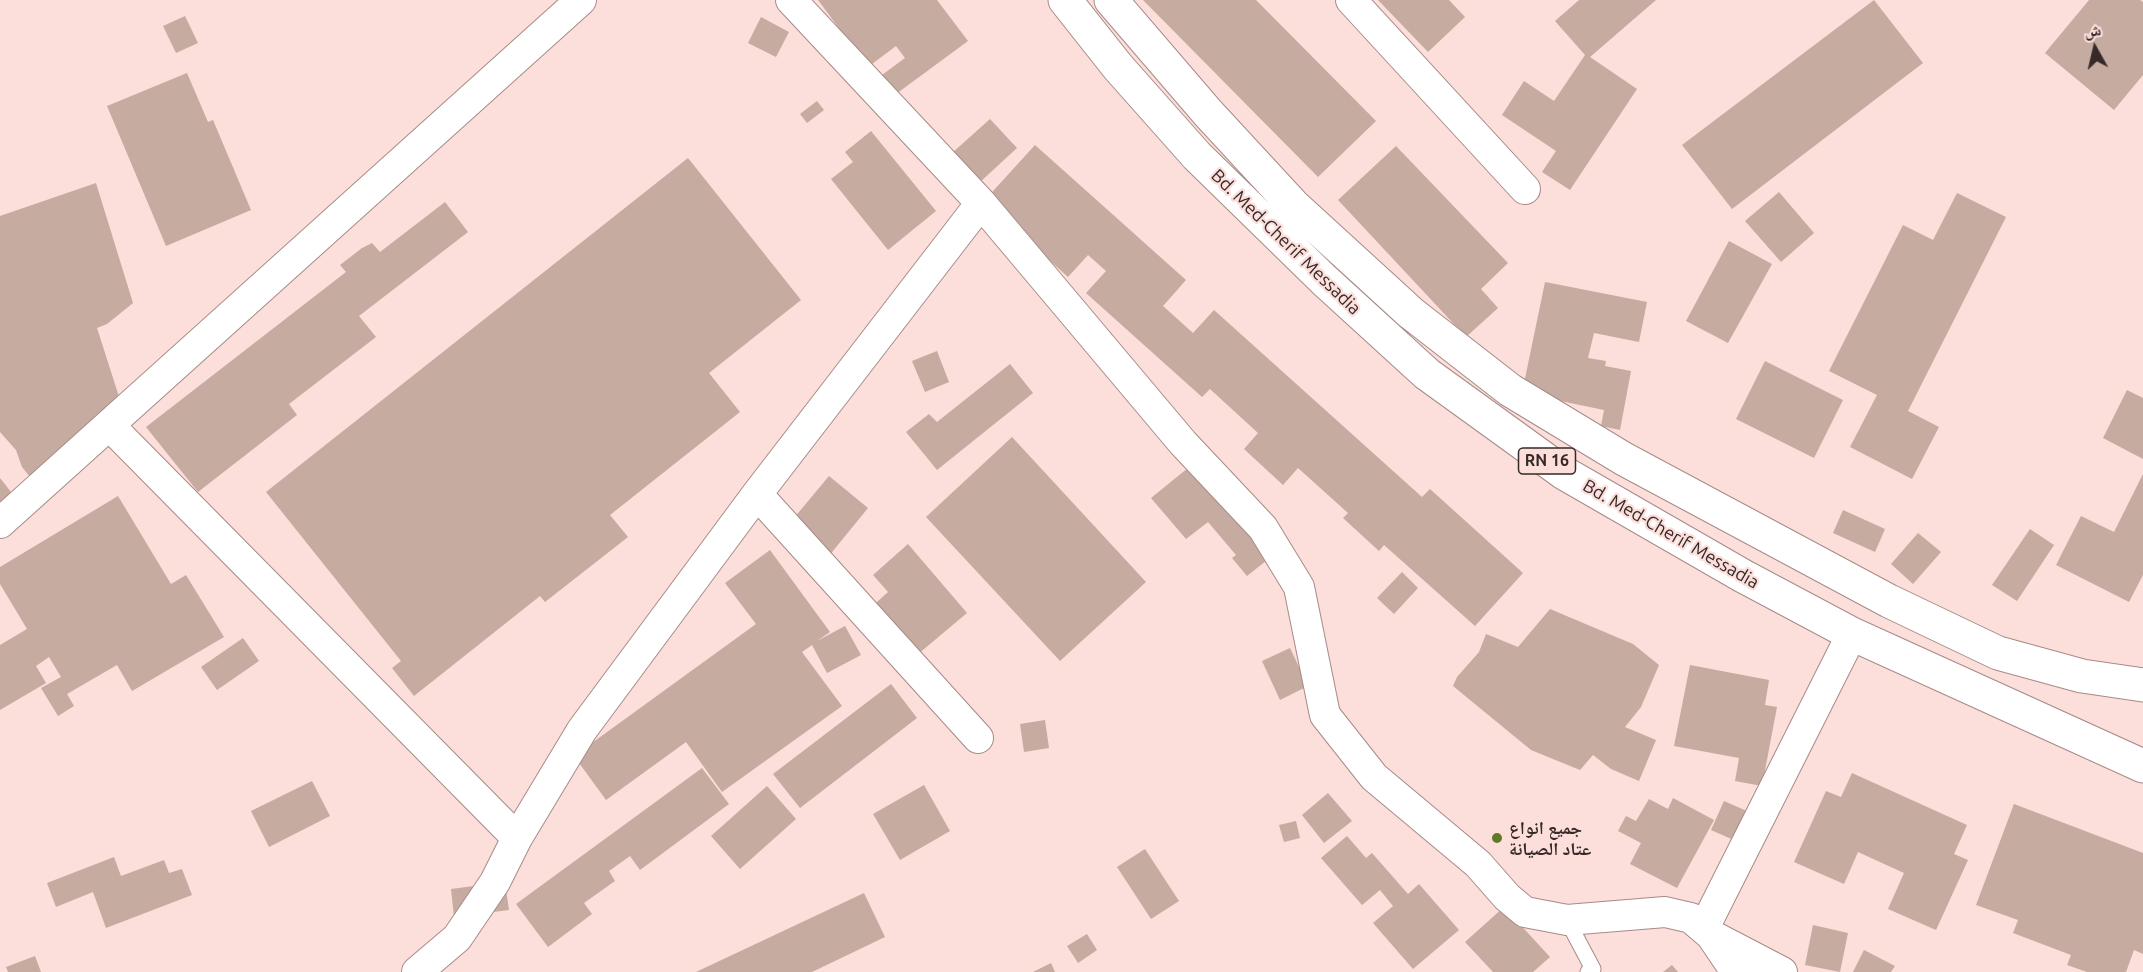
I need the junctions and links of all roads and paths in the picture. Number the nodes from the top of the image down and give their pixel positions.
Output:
1 (581, 0) edge
2 (791, 0) edge
3 (1065, 0) edge
4 (1111, 0) edge
5 (1351, 0) edge
6 (1525, 189) dead end
7 (981, 203) junction
8 (109, 425) junction
9 (757, 494) junction
10 (0, 523) edge
11 (1852, 634) junction
12 (2143, 685) edge
13 (978, 738) dead end
14 (2143, 766) edge
15 (517, 838) junction
16 (1568, 920) junction
17 (1708, 932) junction
18 (417, 972) edge
19 (1588, 972) edge
20 (1736, 972) edge
21 (1782, 972) edge

1 - 8 street
2 - 7 street
3 - 11 highway, Bd. Med-Cherif Messadia / RN 16
4 - 12 highway, Bd. Med-Cherif Messadia / RN 16
5 - 6 street
7 - 9 street
7 - 16 street
8 - 10 street
8 - 15 street
9 - 13 street
9 - 15 street
11 - 14 highway, Bd. Med-Cherif Messadia / RN 16
11 - 17 street
15 - 18 street
16 - 17 street
16 - 19 lane
17 - 20 street
17 - 21 street

